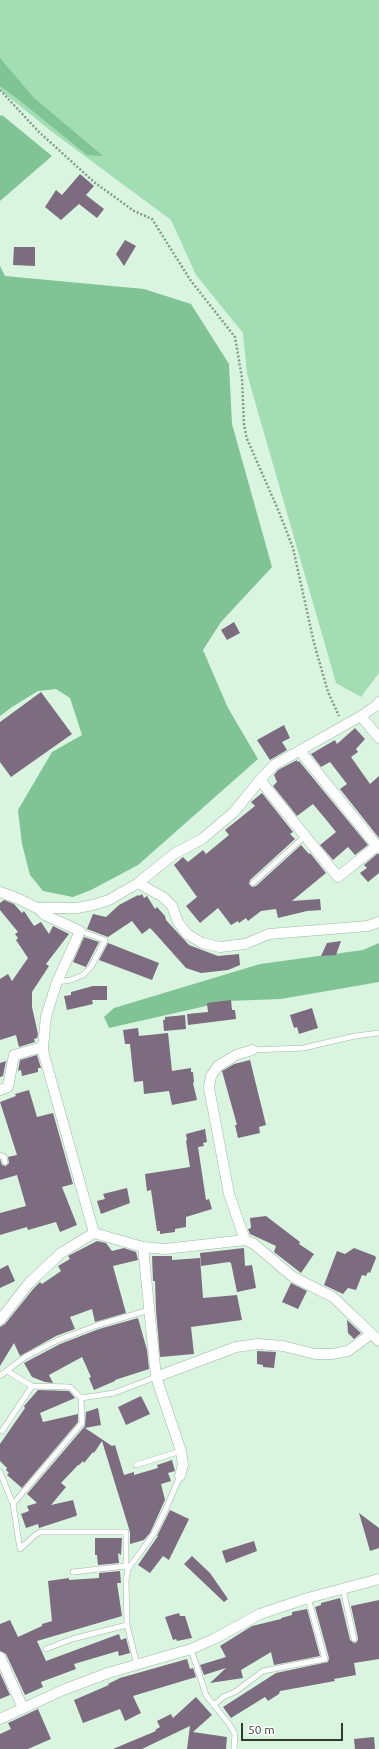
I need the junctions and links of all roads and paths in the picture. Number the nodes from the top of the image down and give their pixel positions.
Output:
1 (0, 90) edge
2 (379, 702) edge
3 (361, 716) junction
4 (344, 727) junction
5 (379, 738) edge
6 (300, 751) junction
7 (260, 780) junction
8 (305, 836) junction
9 (378, 847) edge
10 (138, 883) junction
11 (253, 883) dead end
12 (0, 892) edge
13 (37, 908) junction
14 (379, 922) edge
15 (80, 931) junction
16 (57, 982) junction
17 (379, 1033) edge
18 (44, 1047) junction
19 (252, 1050) joint
20 (0, 1090) edge
21 (0, 1155) edge
22 (5, 1162) dead end
23 (94, 1233) junction
24 (245, 1240) junction
25 (143, 1247) junction
26 (149, 1310) junction
27 (0, 1320) edge
28 (371, 1334) junction
29 (379, 1341) edge
30 (7, 1371) junction
31 (0, 1376) edge
32 (156, 1377) junction
33 (32, 1386) junction
34 (81, 1398) junction
35 (2, 1430) dead end
36 (181, 1451) junction
37 (136, 1465) dead end
38 (0, 1472) edge
39 (180, 1476) joint
40 (12, 1504) junction
41 (127, 1568) junction
42 (73, 1572) dead end
43 (379, 1579) edge
44 (343, 1589) junction
45 (308, 1598) junction
46 (126, 1625) junction
47 (354, 1639) dead end
48 (46, 1649) dead end
49 (190, 1649) junction
50 (0, 1657) edge
51 (137, 1665) junction
52 (214, 1705) junction
53 (23, 1708) junction
54 (0, 1718) edge
55 (234, 1749) edge

1 - 4 path
2 - 3 street
3 - 4 street
3 - 5 street
4 - 6 street
6 - 7 street
6 - 9 street
7 - 8 street
7 - 10 street
8 - 9 street
8 - 11 lane
10 - 13 street
10 - 14 street
12 - 13 street
13 - 15 street
15 - 16 street
15 - 16 lane
16 - 18 street
17 - 19 lane
18 - 20 street
18 - 23 street
19 - 24 street
21 - 22 lane
23 - 25 street
23 - 27 street
24 - 25 street
24 - 28 street
25 - 26 street
26 - 30 lane
26 - 32 street
28 - 29 street
28 - 32 street
30 - 31 lane
30 - 33 lane
32 - 34 lane
32 - 36 street
33 - 34 lane
33 - 35 lane
34 - 40 lane
36 - 37 lane
36 - 39 street
38 - 40 lane
39 - 41 lane
40 - 41 lane
41 - 42 lane
41 - 46 lane
43 - 44 street
44 - 45 street
44 - 47 lane
45 - 49 street
45 - 52 lane
46 - 48 lane
46 - 51 lane
49 - 51 street
49 - 52 lane
50 - 53 street
51 - 53 street
52 - 55 lane
53 - 54 street

